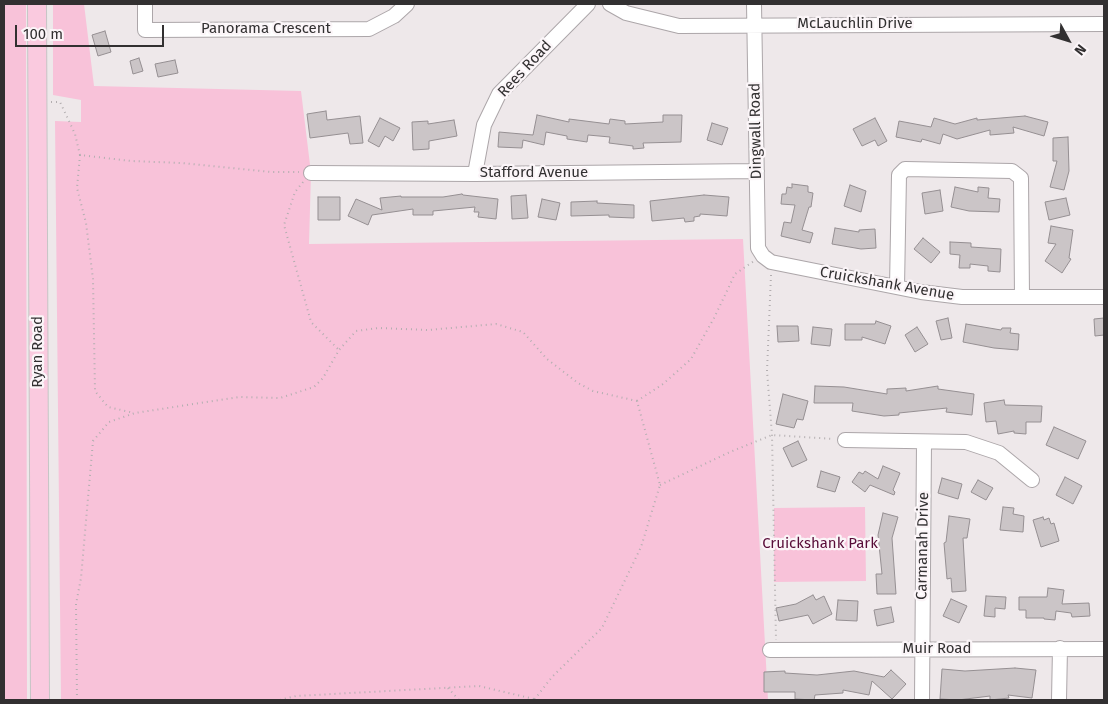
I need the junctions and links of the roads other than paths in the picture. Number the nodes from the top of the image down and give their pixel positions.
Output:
1 (37, 4) edge
2 (145, 4) edge
3 (407, 4) edge
4 (588, 4) edge
5 (610, 4) edge
6 (754, 4) edge
7 (754, 24) junction
8 (1104, 24) edge
9 (757, 172) junction
10 (311, 173) road end
11 (475, 174) junction
12 (767, 259) joint
13 (897, 288) junction
14 (1022, 297) junction
15 (1104, 297) edge
16 (844, 440) road end
17 (924, 442) junction
18 (1032, 480) dead end
19 (1060, 648) junction
20 (922, 649) junction
21 (1104, 649) edge
22 (773, 650) road end
23 (40, 700) edge
24 (922, 700) edge
25 (1060, 700) edge

1 - 23 main road, Ryan Road
2 - 3 street, Panorama Crescent
4 - 11 street, Rees Road
5 - 7 street, McLauchlin Drive
6 - 7 street, Dingwall Road
7 - 8 street, McLauchlin Drive
7 - 9 street, Dingwall Road
9 - 11 street, Stafford Avenue
9 - 12 street, Dingwall Road
10 - 11 street, Stafford Avenue
12 - 13 street, Cruickshank Avenue
13 - 14 street, Cruickshank Avenue
13 - 14 street
14 - 15 street, Cruickshank Avenue
16 - 17 street
17 - 18 street
17 - 20 street, Carmanah Drive
19 - 20 street, Muir Road
19 - 21 street, Muir Road
19 - 25 street
20 - 22 street, Muir Road
20 - 24 street, Carmanah Drive

